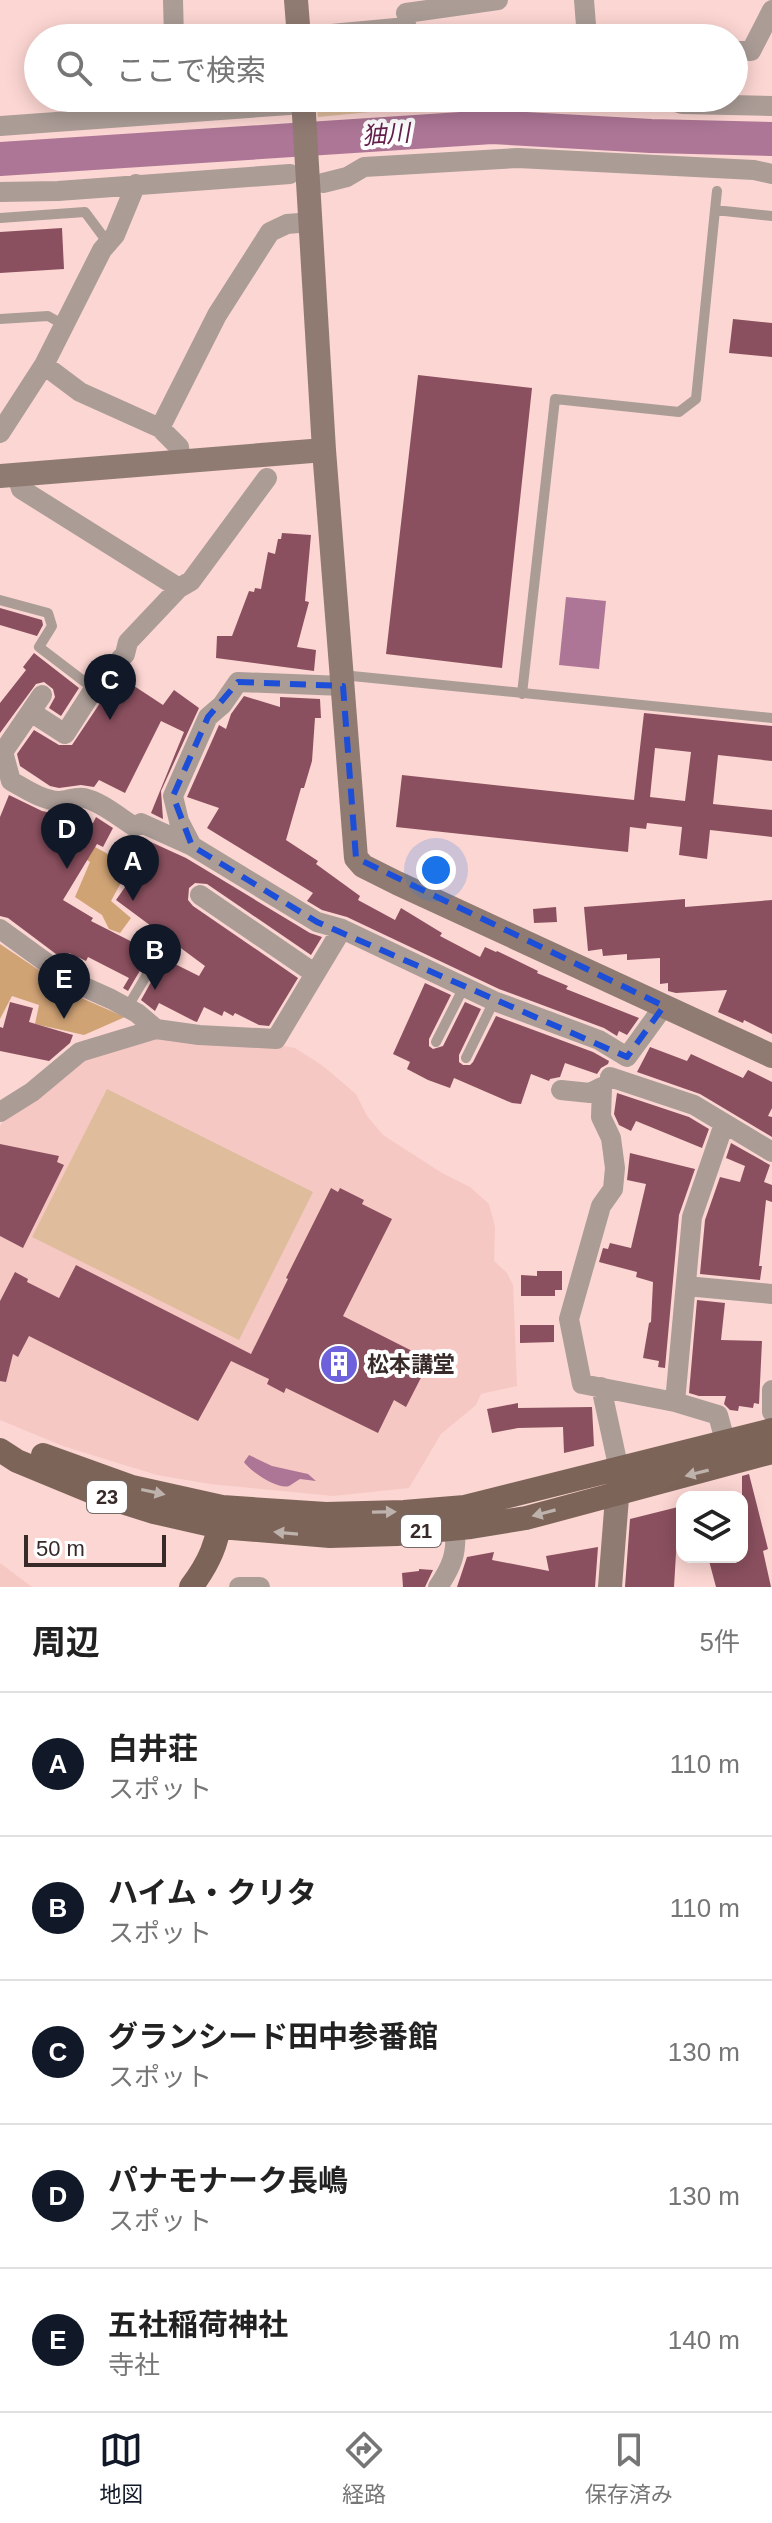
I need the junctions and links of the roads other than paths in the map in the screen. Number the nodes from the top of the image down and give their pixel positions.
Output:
1 (173, 0) edge
2 (296, 0) edge
3 (498, 0) edge
4 (584, 0) edge
5 (772, 10) edge
6 (407, 19) edge
7 (174, 24) edge
8 (298, 24) edge
9 (379, 24) edge
10 (586, 24) edge
11 (748, 51) edge
12 (748, 105) edge
13 (772, 106) edge
14 (123, 112) edge
15 (303, 112) edge
16 (0, 126) edge
17 (772, 174) edge
18 (307, 175) junction
19 (136, 184) junction
20 (717, 191) dead end
21 (0, 192) edge
22 (715, 210) junction
23 (772, 216) edge
24 (0, 218) edge
25 (311, 222) junction
26 (108, 243) junction
27 (0, 319) edge
28 (66, 326) junction
29 (44, 365) junction
30 (160, 428) junction
31 (0, 433) edge
32 (324, 450) junction
33 (181, 462) junction
34 (8, 476) edge
35 (267, 478) dead end
36 (179, 588) junction
37 (0, 600) edge
38 (343, 680) junction
39 (94, 689) junction
40 (522, 694) junction
41 (772, 718) edge
42 (6, 789) edge
43 (192, 846) junction
44 (200, 895) dead end
45 (0, 929) edge
46 (342, 929) junction
47 (146, 958) dead end
48 (314, 973) junction
49 (464, 987) junction
50 (494, 1001) junction
51 (664, 1006) junction
52 (127, 1008) junction
53 (156, 1029) junction
54 (436, 1042) dead end
55 (772, 1056) edge
56 (627, 1057) junction
57 (466, 1058) dead end
58 (606, 1082) junction
59 (561, 1090) dead end
60 (0, 1111) edge
61 (724, 1124) junction
62 (772, 1152) edge
63 (686, 1286) junction
64 (772, 1294) edge
65 (601, 1387) junction
66 (772, 1390) edge
67 (675, 1402) junction
68 (772, 1412) edge
69 (772, 1430) edge
70 (0, 1438) edge
71 (0, 1450) edge
72 (728, 1452) junction
73 (772, 1452) edge
74 (619, 1481) junction
75 (221, 1517) junction
76 (455, 1528) junction
77 (191, 1587) edge
78 (239, 1587) edge
79 (260, 1587) edge
80 (438, 1587) edge
81 (610, 1587) edge

1 - 7 street
2 - 8 street
3 - 6 street
4 - 10 street
5 - 11 street
6 - 9 street
12 - 13 street
14 - 16 street
15 - 18 street
17 - 18 street
18 - 19 street
18 - 25 street
19 - 21 street
19 - 26 street
20 - 22 lane
22 - 23 lane
22 - 40 lane
24 - 26 lane
25 - 30 street
25 - 32 street
26 - 28 street
27 - 28 lane
28 - 29 street
29 - 30 street
29 - 31 street
30 - 33 street
32 - 33 street
32 - 38 street
33 - 34 street
34 - 36 street
35 - 36 street
36 - 39 street
37 - 39 lane
38 - 40 lane
38 - 43 street
38 - 51 street
39 - 42 street
40 - 41 lane
42 - 43 street
43 - 46 street
44 - 48 street
45 - 52 street
46 - 48 street
46 - 49 street
47 - 52 lane
48 - 53 street
49 - 50 street
49 - 54 lane
50 - 56 street
50 - 57 lane
51 - 55 street
51 - 56 street
52 - 53 street
53 - 60 street
56 - 58 street
58 - 59 street
58 - 61 street
58 - 65 street
61 - 62 street
61 - 63 street
63 - 64 street
63 - 67 street
65 - 67 street
65 - 74 street
66 - 68 street
67 - 72 street
69 - 72 main road, 21
70 -> 75 main road, 23
71 - 75 main road, 23
72 - 73 main road, 21
72 - 74 main road, 21
75 -> 74 main road, 21
74 -> 76 main road, 21
74 - 81 street
76 -> 75 main road, 21
75 - 77 main road
76 - 80 street
78 - 79 street

